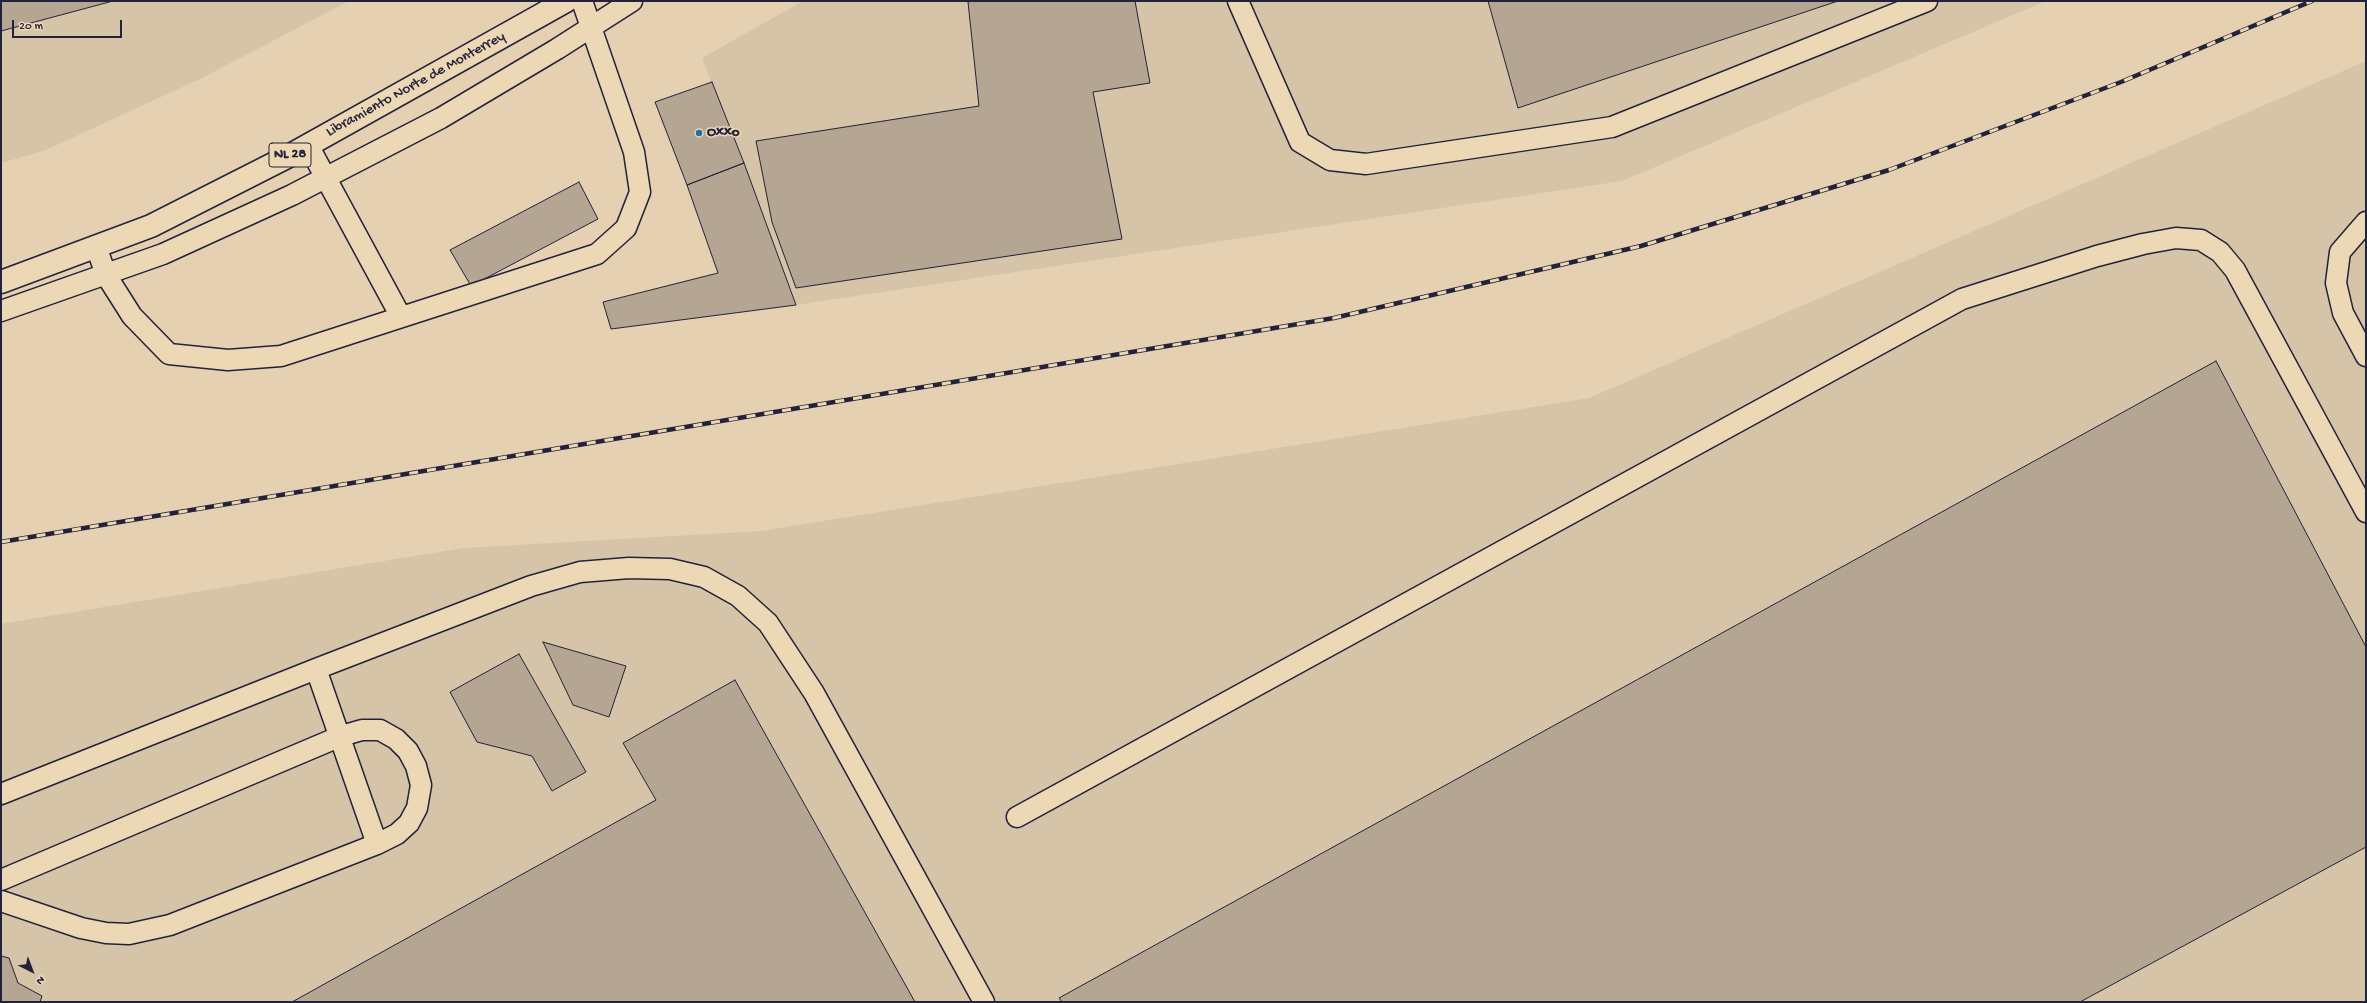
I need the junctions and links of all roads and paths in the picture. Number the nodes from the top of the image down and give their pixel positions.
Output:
1 (566, 1) edge
2 (582, 1) edge
3 (632, 1) edge
4 (1238, 1) edge
5 (1927, 1) edge
6 (593, 26) junction
7 (308, 146) junction
8 (326, 178) junction
9 (2366, 222) edge
10 (96, 246) junction
11 (106, 275) junction
12 (1, 282) edge
13 (1, 311) edge
14 (401, 317) junction
15 (2366, 356) edge
16 (2366, 512) edge
17 (316, 668) junction
18 (341, 736) junction
19 (1, 794) edge
20 (1017, 817) dead end
21 (377, 844) junction
22 (1, 880) edge
23 (1, 901) edge
24 (984, 1002) edge

1 - 7 main road, Libramiento Norte de Monterrey / NL 28
2 - 6 lane
3 - 6 lane
4 - 5 lane
6 - 8 lane
6 - 14 lane
7 - 8 lane
7 - 10 main road, Libramiento Norte de Monterrey / NL 28
8 - 11 lane
8 - 14 lane
9 - 15 lane
10 - 11 lane
10 - 12 main road, Libramiento Norte de Monterrey / NL 28
11 - 13 lane
11 - 14 lane
16 - 20 lane
17 - 18 lane
17 - 19 lane
17 - 24 lane
18 - 21 lane
18 - 21 lane
18 - 22 lane
21 - 23 lane

